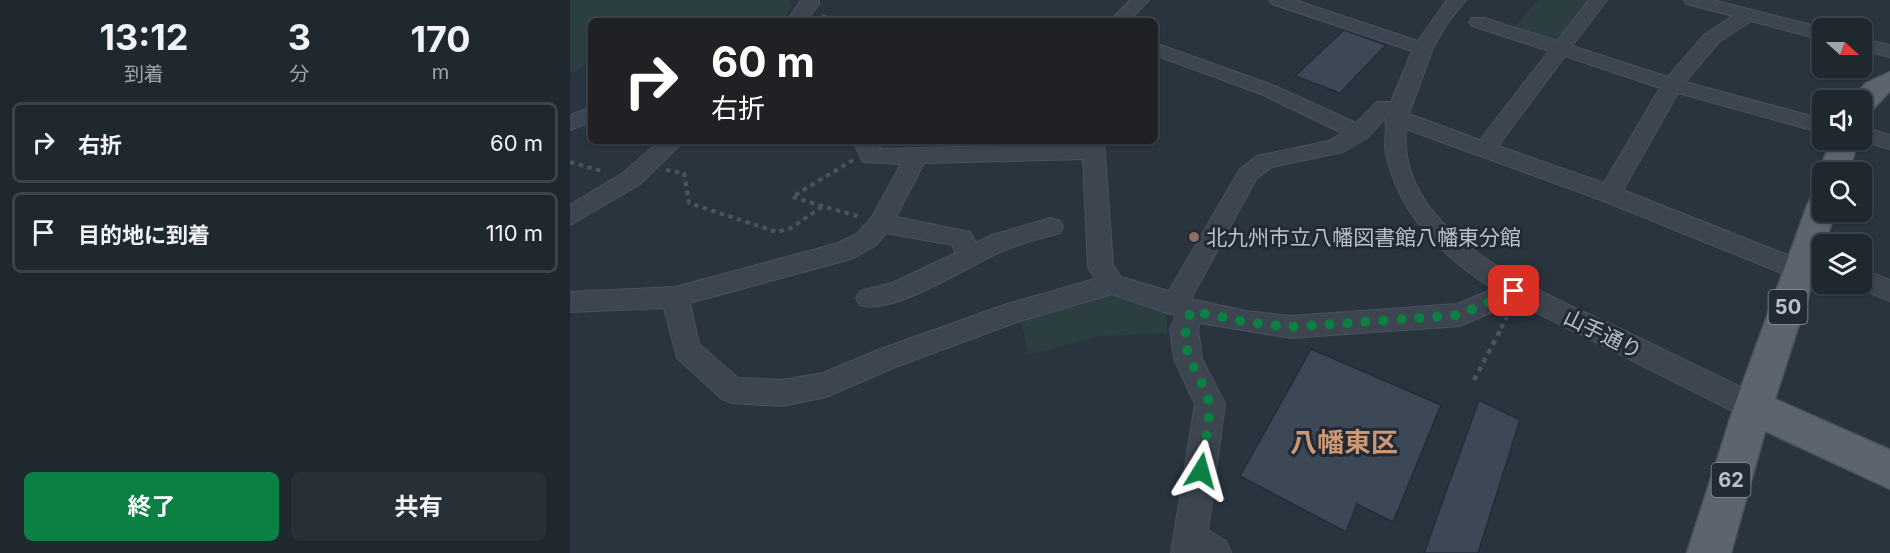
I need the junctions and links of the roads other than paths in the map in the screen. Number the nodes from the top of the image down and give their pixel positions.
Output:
1 (1140, 0) edge
2 (1278, 0) edge
3 (1457, 0) edge
4 (1598, 0) edge
5 (1693, 0) edge
6 (1747, 15) junction
7 (1122, 18) edge
8 (1478, 22) dead end
9 (1812, 31) edge
10 (1872, 46) edge
11 (1422, 48) junction
12 (1561, 49) junction
13 (1158, 50) edge
14 (1890, 51) edge
15 (1671, 85) junction
16 (588, 115) edge
17 (1398, 118) junction
18 (570, 123) edge
19 (1812, 123) edge
20 (1359, 133) junction
21 (1872, 136) edge
22 (1890, 142) edge
23 (670, 144) edge
24 (871, 146) edge
25 (1093, 146) edge
26 (1485, 148) junction
27 (916, 157) junction
28 (1610, 194) junction
29 (570, 216) edge
30 (1819, 222) edge
31 (881, 223) junction
32 (1051, 227) dead end
33 (970, 257) junction
34 (1810, 263) edge
35 (1872, 283) edge
36 (1112, 284) junction
37 (1890, 291) edge
38 (675, 297) junction
39 (869, 298) dead end
40 (1512, 300) junction
41 (570, 302) edge
42 (1183, 307) junction
43 (1753, 407) junction
44 (1890, 470) edge
45 (1198, 548) edge
46 (1709, 553) edge

1 - 7 street
2 - 11 street
3 - 11 street, 山手通り
4 - 12 street
5 - 6 street
6 - 9 street
6 - 15 street
8 - 12 street
10 - 14 street
11 - 17 street, 山手通り
12 - 15 street
12 - 26 street
13 - 20 street
15 - 19 street
15 - 28 street
16 - 18 street
17 - 20 street
17 - 26 street
17 - 40 street, 山手通り
20 - 42 street
21 - 22 street
23 - 29 street
24 - 27 street
25 - 27 street
25 - 36 street
26 - 28 street
27 - 31 street
28 - 34 street
30 - 34 main road, 50
31 - 33 street
31 - 38 street
32 - 33 street
33 - 39 street
34 - 43 main road, 50
35 - 37 street
36 - 38 street
36 - 42 street
38 - 41 street
40 - 42 street
40 - 43 street, 山手通り
42 - 45 street
43 - 44 main road
43 - 46 main road, 62

